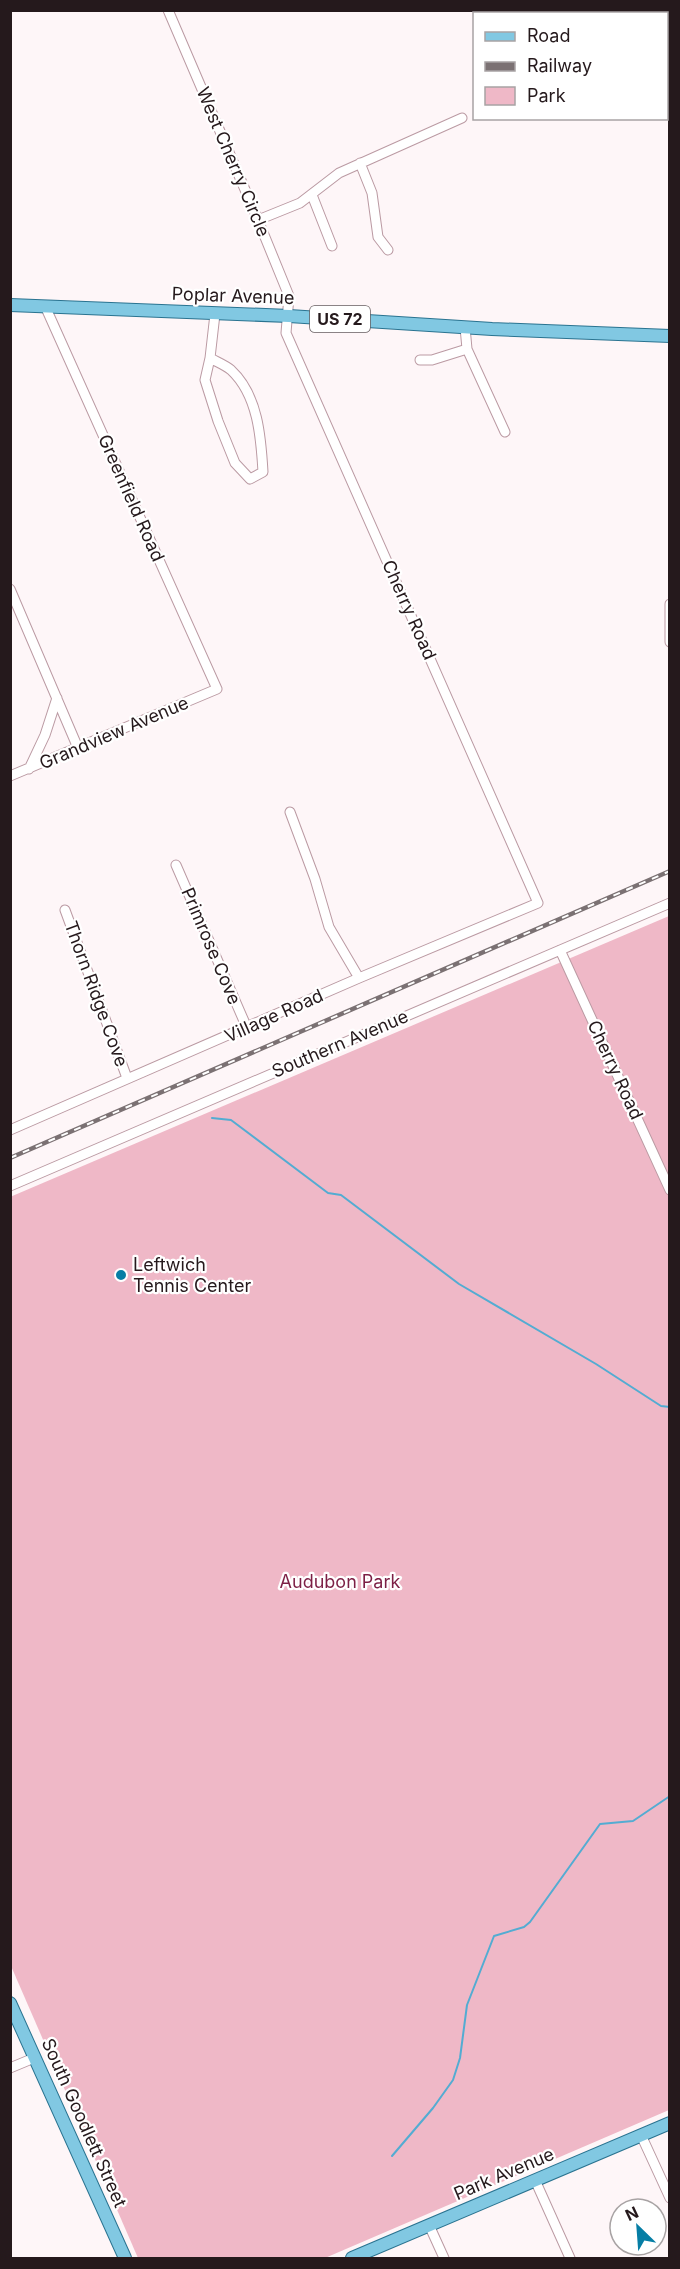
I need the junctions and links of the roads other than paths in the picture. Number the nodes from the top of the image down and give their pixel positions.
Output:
1 (168, 10) edge
2 (462, 118) dead end
3 (360, 163) junction
4 (312, 195) junction
5 (258, 220) junction
6 (332, 246) dead end
7 (388, 250) dead end
8 (10, 305) edge
9 (45, 306) junction
10 (215, 314) junction
11 (289, 316) junction
12 (465, 327) junction
13 (669, 336) edge
14 (467, 349) junction
15 (210, 358) junction
16 (420, 360) dead end
17 (505, 432) dead end
18 (10, 589) edge
19 (14, 604) edge
20 (669, 604) edge
21 (669, 642) edge
22 (217, 689) joint
23 (57, 698) junction
24 (78, 748) junction
25 (29, 769) junction
26 (10, 776) edge
27 (290, 812) dead end
28 (176, 865) dead end
29 (538, 903) joint
30 (669, 903) edge
31 (65, 910) dead end
32 (560, 950) junction
33 (359, 978) junction
34 (246, 1028) junction
35 (127, 1078) junction
36 (10, 1130) edge
37 (10, 1186) edge
38 (669, 1190) edge
39 (10, 2003) edge
40 (34, 2058) junction
41 (10, 2068) edge
42 (669, 2123) edge
43 (641, 2135) junction
44 (536, 2180) junction
45 (669, 2198) edge
46 (429, 2225) junction
47 (125, 2259) edge
48 (352, 2259) edge
49 (444, 2259) edge
50 (570, 2259) edge

1 - 5 street, West Cherry Circle
2 - 3 street
3 - 4 street
3 - 7 street
4 - 5 street
4 - 6 street
5 - 11 street, West Cherry Circle
8 - 9 main road, Poplar Avenue / US 72
9 - 10 main road, Poplar Avenue / US 72
9 - 22 street, Greenfield Road
10 - 11 main road, Poplar Avenue / US 72
10 - 15 street
11 - 12 main road, Poplar Avenue / US 72
11 - 29 street, Cherry Road
12 - 13 main road, Poplar Avenue / US 72
12 - 14 street
14 - 16 street
14 - 17 street
15 - 15 street
18 - 19 street
19 - 23 street
20 - 21 street
22 - 24 street, Grandview Avenue
23 - 24 street
23 - 25 street
24 - 25 street, Grandview Avenue
25 - 26 street, Grandview Avenue
27 - 33 street
28 - 34 street, Primrose Cove
29 - 33 street, Village Road
30 - 32 street, Southern Avenue
31 - 35 street, Thorn Ridge Cove
32 - 37 street, Southern Avenue
32 - 38 street, Cherry Road
33 - 34 street, Village Road
34 - 35 street, Village Road
35 - 36 street, Village Road
39 - 40 main road, South Goodlett Street
40 - 41 street
40 - 47 main road, South Goodlett Street
42 - 43 main road, Park Avenue
43 - 44 main road, Park Avenue
43 - 45 street
44 - 46 main road, Park Avenue
44 - 50 street
46 - 48 main road, Park Avenue
46 - 49 street

